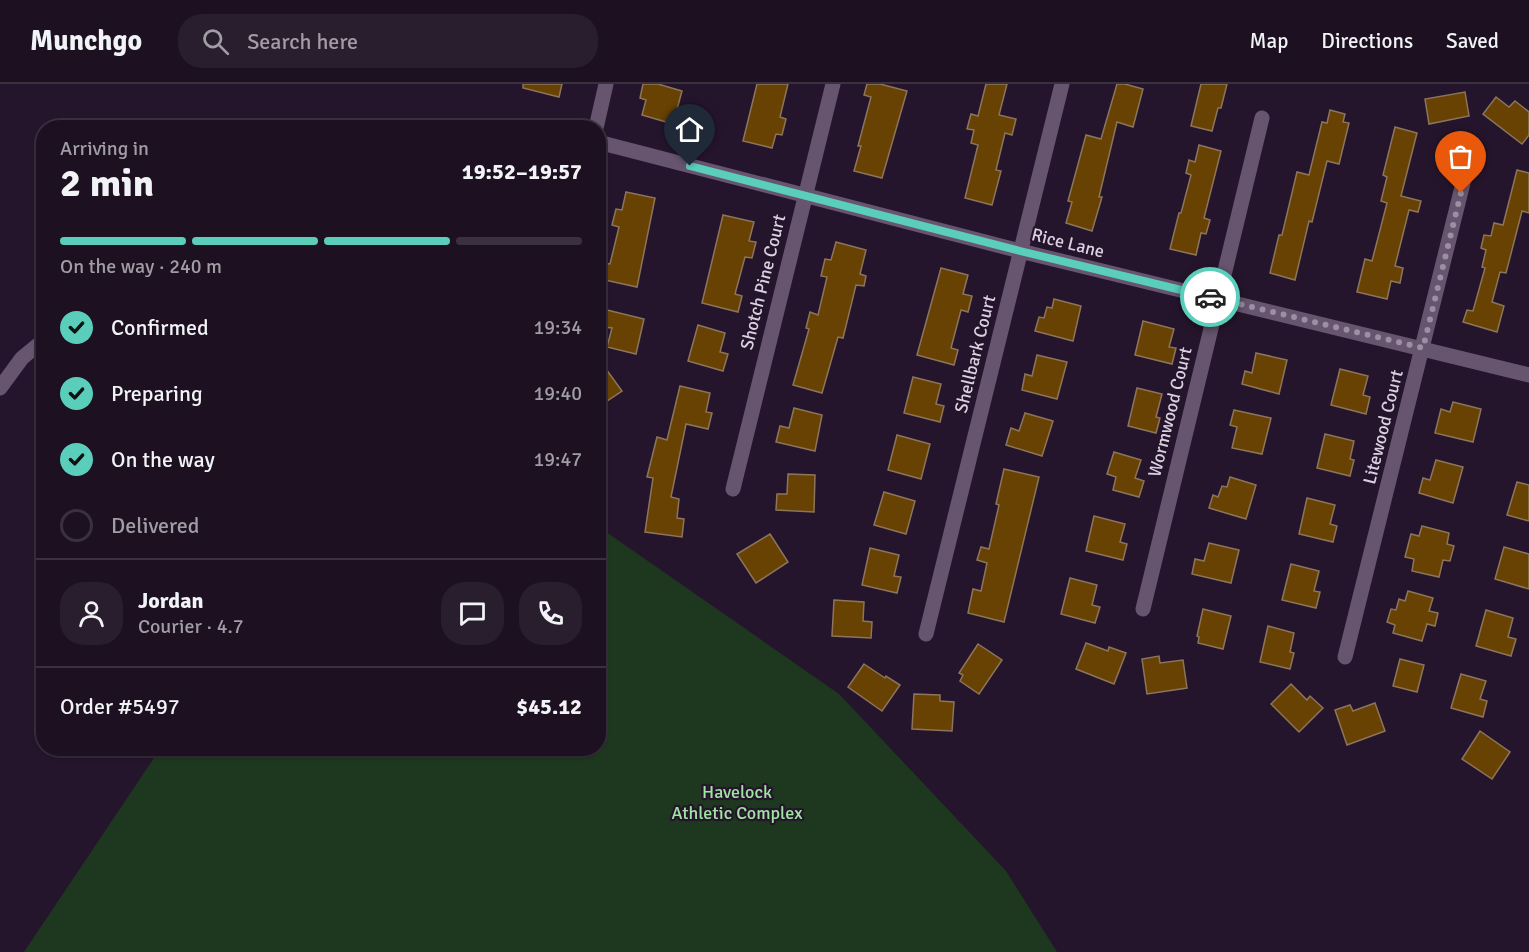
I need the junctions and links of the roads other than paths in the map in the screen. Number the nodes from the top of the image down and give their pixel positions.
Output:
1 (606, 84) edge
2 (833, 84) edge
3 (1062, 84) edge
4 (1262, 118) dead end
5 (598, 120) edge
6 (606, 144) edge
7 (1466, 171) dead end
8 (805, 195) junction
9 (1020, 251) junction
10 (1218, 299) junction
11 (36, 347) edge
12 (1423, 348) junction
13 (1529, 375) edge
14 (0, 388) edge
15 (733, 489) dead end
16 (1143, 609) dead end
17 (926, 634) dead end
18 (1344, 657) dead end

1 - 5 street
2 - 8 street, Shotch Pine Court
3 - 9 street, Shellbark Court
4 - 10 street, Wormwood Court
6 - 8 street, Rice Lane
7 - 12 street, Litewood Court
8 - 9 street, Rice Lane
8 - 15 street, Shotch Pine Court
9 - 10 street, Rice Lane
9 - 17 street, Shellbark Court
10 - 12 street, Rice Lane
10 - 16 street, Wormwood Court
11 - 14 street
12 - 13 street, Rice Lane
12 - 18 street, Litewood Court

